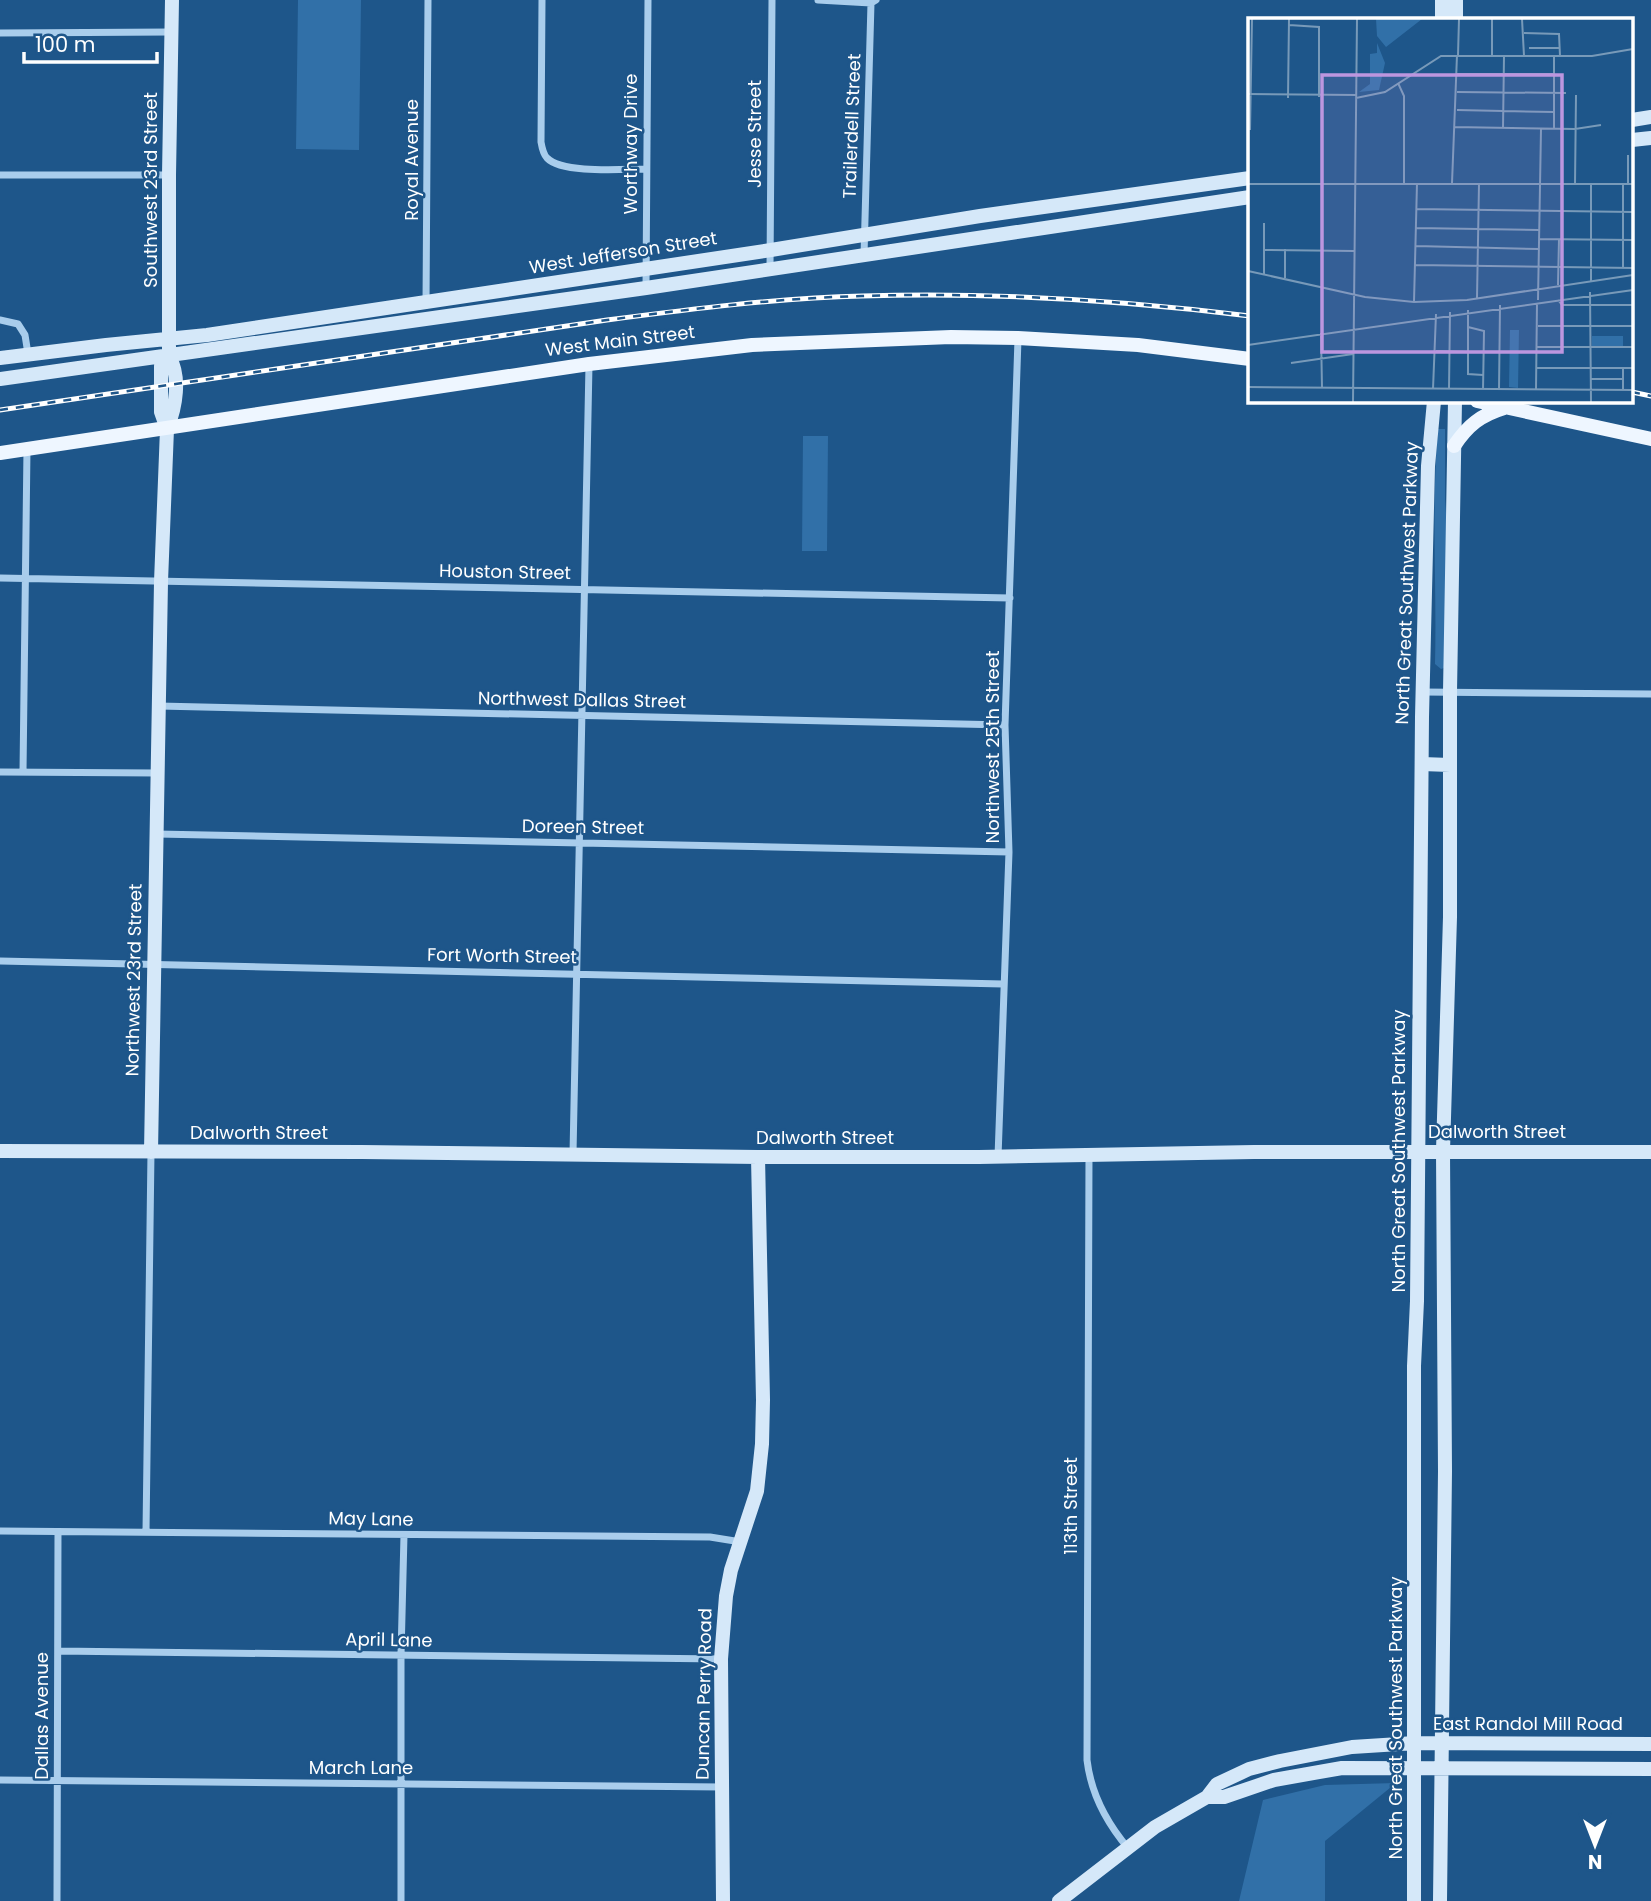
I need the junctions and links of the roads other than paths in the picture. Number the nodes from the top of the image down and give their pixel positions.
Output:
1 (172, 0) edge
2 (428, 0) edge
3 (542, 0) edge
4 (648, 0) edge
5 (772, 0) edge
6 (818, 0) edge
7 (1442, 0) edge
8 (1456, 0) edge
9 (873, 1) edge
10 (1442, 18) edge
11 (1456, 18) edge
12 (172, 32) junction
13 (0, 33) edge
14 (646, 169) junction
15 (0, 175) edge
16 (169, 175) junction
17 (1248, 178) edge
18 (1189, 187) junction
19 (1248, 197) edge
20 (1192, 206) junction
21 (1013, 211) junction
22 (906, 227) junction
23 (1016, 232) junction
24 (864, 234) junction
25 (908, 249) junction
26 (771, 250) junction
27 (864, 256) junction
28 (646, 269) junction
29 (770, 269) junction
30 (646, 288) junction
31 (426, 302) junction
32 (302, 319) junction
33 (429, 319) junction
34 (0, 320) edge
35 (170, 337) junction
36 (306, 337) junction
37 (1018, 338) junction
38 (28, 354) junction
39 (169, 356) junction
40 (0, 358) edge
41 (1248, 359) edge
42 (589, 364) junction
43 (0, 379) edge
44 (1434, 402) edge
45 (1455, 402) edge
46 (1483, 402) edge
47 (1506, 407) junction
48 (167, 429) junction
49 (1651, 439) edge
50 (1454, 446) junction
51 (27, 449) junction
52 (0, 453) edge
53 (0, 578) edge
54 (24, 578) junction
55 (161, 582) junction
56 (583, 590) junction
57 (1010, 598) junction
58 (1423, 692) junction
59 (1450, 692) junction
60 (1651, 694) edge
61 (158, 706) junction
62 (582, 716) junction
63 (1005, 725) junction
64 (1422, 764) junction
65 (1450, 765) junction
66 (0, 772) edge
67 (23, 772) junction
68 (157, 773) junction
69 (156, 834) junction
70 (579, 843) junction
71 (1009, 852) junction
72 (0, 961) edge
73 (153, 963) junction
74 (577, 973) junction
75 (1003, 984) junction
76 (1417, 1151) junction
77 (1443, 1151) junction
78 (0, 1152) edge
79 (151, 1152) junction
80 (1651, 1152) edge
81 (1089, 1154) junction
82 (573, 1156) junction
83 (758, 1157) junction
84 (998, 1157) junction
85 (0, 1531) edge
86 (58, 1532) junction
87 (146, 1532) junction
88 (404, 1535) junction
89 (742, 1542) junction
90 (58, 1651) junction
91 (401, 1656) junction
92 (720, 1659) junction
93 (1415, 1743) junction
94 (1441, 1744) junction
95 (1651, 1744) edge
96 (1414, 1766) junction
97 (1440, 1767) junction
98 (1651, 1769) edge
99 (0, 1780) edge
100 (58, 1781) junction
101 (401, 1784) junction
102 (722, 1787) junction
103 (1207, 1797) junction
104 (1128, 1848) junction
105 (57, 1901) edge
106 (401, 1901) edge
107 (723, 1901) edge
108 (1059, 1901) edge
109 (1414, 1901) edge
110 (1440, 1901) edge

1 - 12 main road, Southwest 23rd Street
2 - 31 street, Royal Avenue
3 - 14 street
4 - 14 street, Worthway Drive
5 - 26 street, Jesse Street
6 - 9 street
7 - 10 main road
8 - 11 main road
9 - 24 street, Trailerdell Street
12 - 13 street
12 - 16 main road, Southwest 23rd Street
14 - 28 street, Worthway Drive
15 - 16 street
16 - 35 main road, Southwest 23rd Street
17 - 18 main road, West Jefferson Street
18 - 20 main road
18 - 21 main road, West Jefferson Street
19 - 20 main road, West Jefferson Street
20 - 23 main road, West Jefferson Street
21 - 22 main road, West Jefferson Street
21 - 23 main road
22 - 24 main road, West Jefferson Street
22 - 25 main road
23 - 25 main road, West Jefferson Street
24 - 26 main road, West Jefferson Street
24 - 27 street, Trailerdell Street
25 - 27 main road, West Jefferson Street
26 - 28 main road, West Jefferson Street
26 - 29 street, Jesse Street
27 - 29 main road, West Jefferson Street
28 - 30 street, Worthway Drive
28 - 31 main road, West Jefferson Street
29 - 30 main road, West Jefferson Street
30 - 33 main road, West Jefferson Street
31 - 32 main road, West Jefferson Street
31 - 33 street, Royal Avenue
32 - 35 main road, West Jefferson Street
32 - 36 main road
33 - 36 main road, West Jefferson Street
34 - 38 street
35 - 38 main road, West Jefferson Street
35 - 39 main road, Northwest 23rd Street
36 - 39 main road, West Jefferson Street
37 - 41 main road, West Main Street
37 - 42 main road, West Main Street
37 - 57 street, Northwest 25th Street
38 - 40 main road, West Jefferson Street
39 - 43 main road, West Jefferson Street
39 - 48 main road, Northwest 23rd Street
42 - 48 main road, West Main Street
42 - 56 street
44 - 58 main road, North Great Southwest Parkway
45 - 50 main road
46 - 47 main road
47 - 49 main road
47 - 50 main road
48 - 51 main road, West Main Street
48 - 55 main road, Northwest 23rd Street
50 - 59 main road
51 - 52 main road, West Main Street
51 - 54 street
53 - 54 street, Houston Street
54 - 55 street, Houston Street
54 - 67 street
55 - 56 street, Houston Street
55 - 61 main road, Northwest 23rd Street
56 - 57 street, Houston Street
56 - 62 street
57 - 63 street, Northwest 25th Street
58 - 59 street
58 - 64 main road, North Great Southwest Parkway
59 - 60 street
59 - 65 main road
61 - 62 street, Northwest Dallas Street
61 - 68 main road, Northwest 23rd Street
62 - 63 street, Northwest Dallas Street
62 - 70 street
63 - 71 street, Northwest 25th Street
64 - 65 main road
64 - 76 main road, North Great Southwest Parkway
65 - 77 main road
66 - 67 street
67 - 68 street
68 - 69 main road, Northwest 23rd Street
69 - 70 street, Doreen Street
69 - 73 main road, Northwest 23rd Street
70 - 71 street, Doreen Street
70 - 74 street
71 - 75 street, Northwest 25th Street
72 - 73 street, Fort Worth Street
73 - 74 street, Fort Worth Street
73 - 79 main road, Northwest 23rd Street
74 - 75 street, Fort Worth Street
74 - 82 street
75 - 84 street, Northwest 25th Street
76 - 77 main road, Dalworth Street
76 - 81 main road, Dalworth Street
76 - 93 main road, North Great Southwest Parkway
77 - 80 main road, Dalworth Street
77 - 94 main road
78 - 79 main road, Dalworth Street
79 - 82 main road, Dalworth Street
79 - 87 street, Northwest 23rd Street
81 - 84 main road, Dalworth Street
81 - 104 street, 113th Street
82 - 83 main road, Dalworth Street
83 - 84 main road, Dalworth Street
83 - 89 main road, Duncan Perry Road
85 - 86 street, May Lane
86 - 87 street, May Lane
86 - 90 street, Dallas Avenue
87 - 88 street, May Lane
88 - 89 street, May Lane
88 - 91 street
89 - 92 main road, Duncan Perry Road
90 - 91 street, April Lane
90 - 100 street, Dallas Avenue
91 - 92 street, April Lane
91 - 101 street
92 - 102 main road, Duncan Perry Road
93 - 94 main road, East Randol Mill Road
93 - 96 main road, North Great Southwest Parkway
93 - 103 main road, East Randol Mill Road
94 - 95 main road, East Randol Mill Road
94 - 97 main road
96 - 97 main road, East Randol Mill Road
96 - 103 main road, East Randol Mill Road
96 - 109 main road, North Great Southwest Parkway
97 - 98 main road, East Randol Mill Road
97 - 110 main road
99 - 100 street, March Lane
100 - 101 street, March Lane
100 - 105 street, Dallas Avenue
101 - 102 street, March Lane
101 - 106 street
102 - 107 main road, Duncan Perry Road
103 - 104 main road, East Randol Mill Road
104 - 108 main road, East Randol Mill Road

